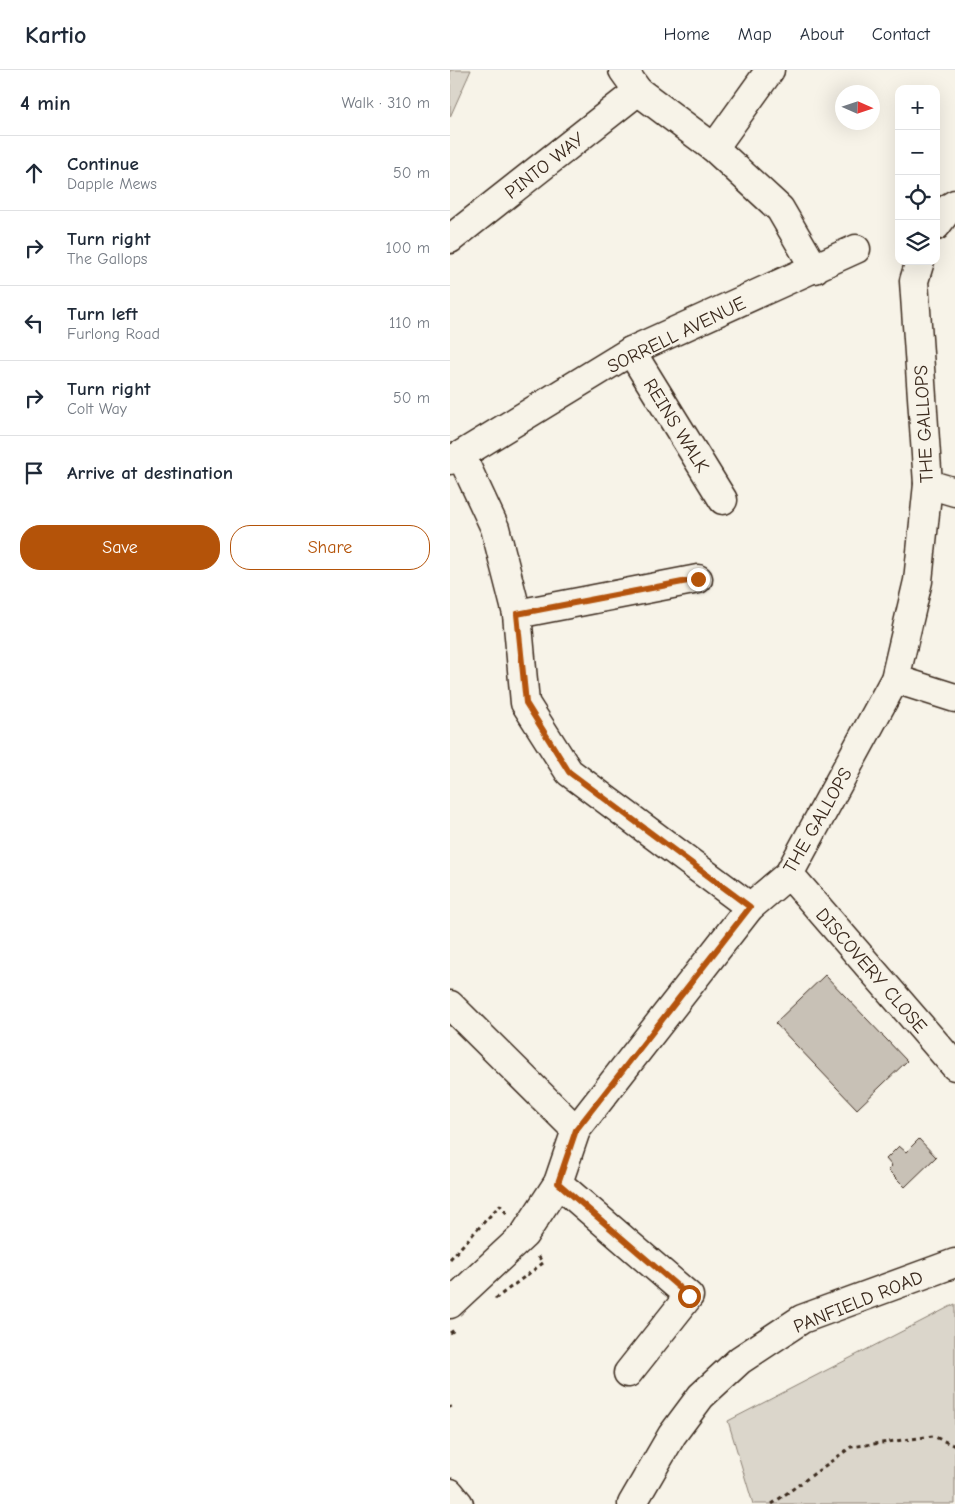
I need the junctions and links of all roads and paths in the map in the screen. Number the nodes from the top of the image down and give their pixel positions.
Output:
1 (770, 70) edge
2 (631, 80) edge
3 (714, 148) junction
4 (955, 204) edge
5 (940, 221) edge
6 (450, 239) edge
7 (856, 249) dead end
8 (919, 265) edge
9 (815, 269) junction
10 (631, 351) junction
11 (456, 457) edge
12 (928, 484) junction
13 (955, 492) edge
14 (723, 500) dead end
15 (698, 579) dead end
16 (517, 614) junction
17 (895, 680) junction
18 (955, 698) edge
19 (789, 874) junction
20 (750, 907) junction
21 (450, 1006) edge
22 (955, 1066) edge
23 (576, 1130) junction
24 (558, 1183) junction
25 (955, 1263) edge
26 (450, 1304) edge
27 (628, 1373) dead end
28 (955, 1446) edge
29 (450, 1493) edge
30 (459, 1504) edge
31 (632, 1504) edge
32 (772, 1504) edge

1 - 3 street
2 - 3 street
2 - 6 street, PINTO WAY
3 - 9 street
4 - 5 street
7 - 9 street, SORRELL AVENUE
8 - 12 street, THE GALLOPS
9 - 10 street, SORRELL AVENUE
10 - 11 street, SORRELL AVENUE
10 - 14 street, REINS WALK
11 - 16 street
12 - 13 street
12 - 17 street, THE GALLOPS
15 - 16 street
16 - 20 street
17 - 18 street
17 - 19 street, THE GALLOPS
19 - 20 street, THE GALLOPS
19 - 22 street, DISCOVERY CLOSE
20 - 23 street, THE GALLOPS
21 - 23 street
23 - 24 street, THE GALLOPS
24 - 26 street, THE GALLOPS
24 - 27 street
25 - 31 street, PANFIELD ROAD
28 - 32 path
29 - 30 street

